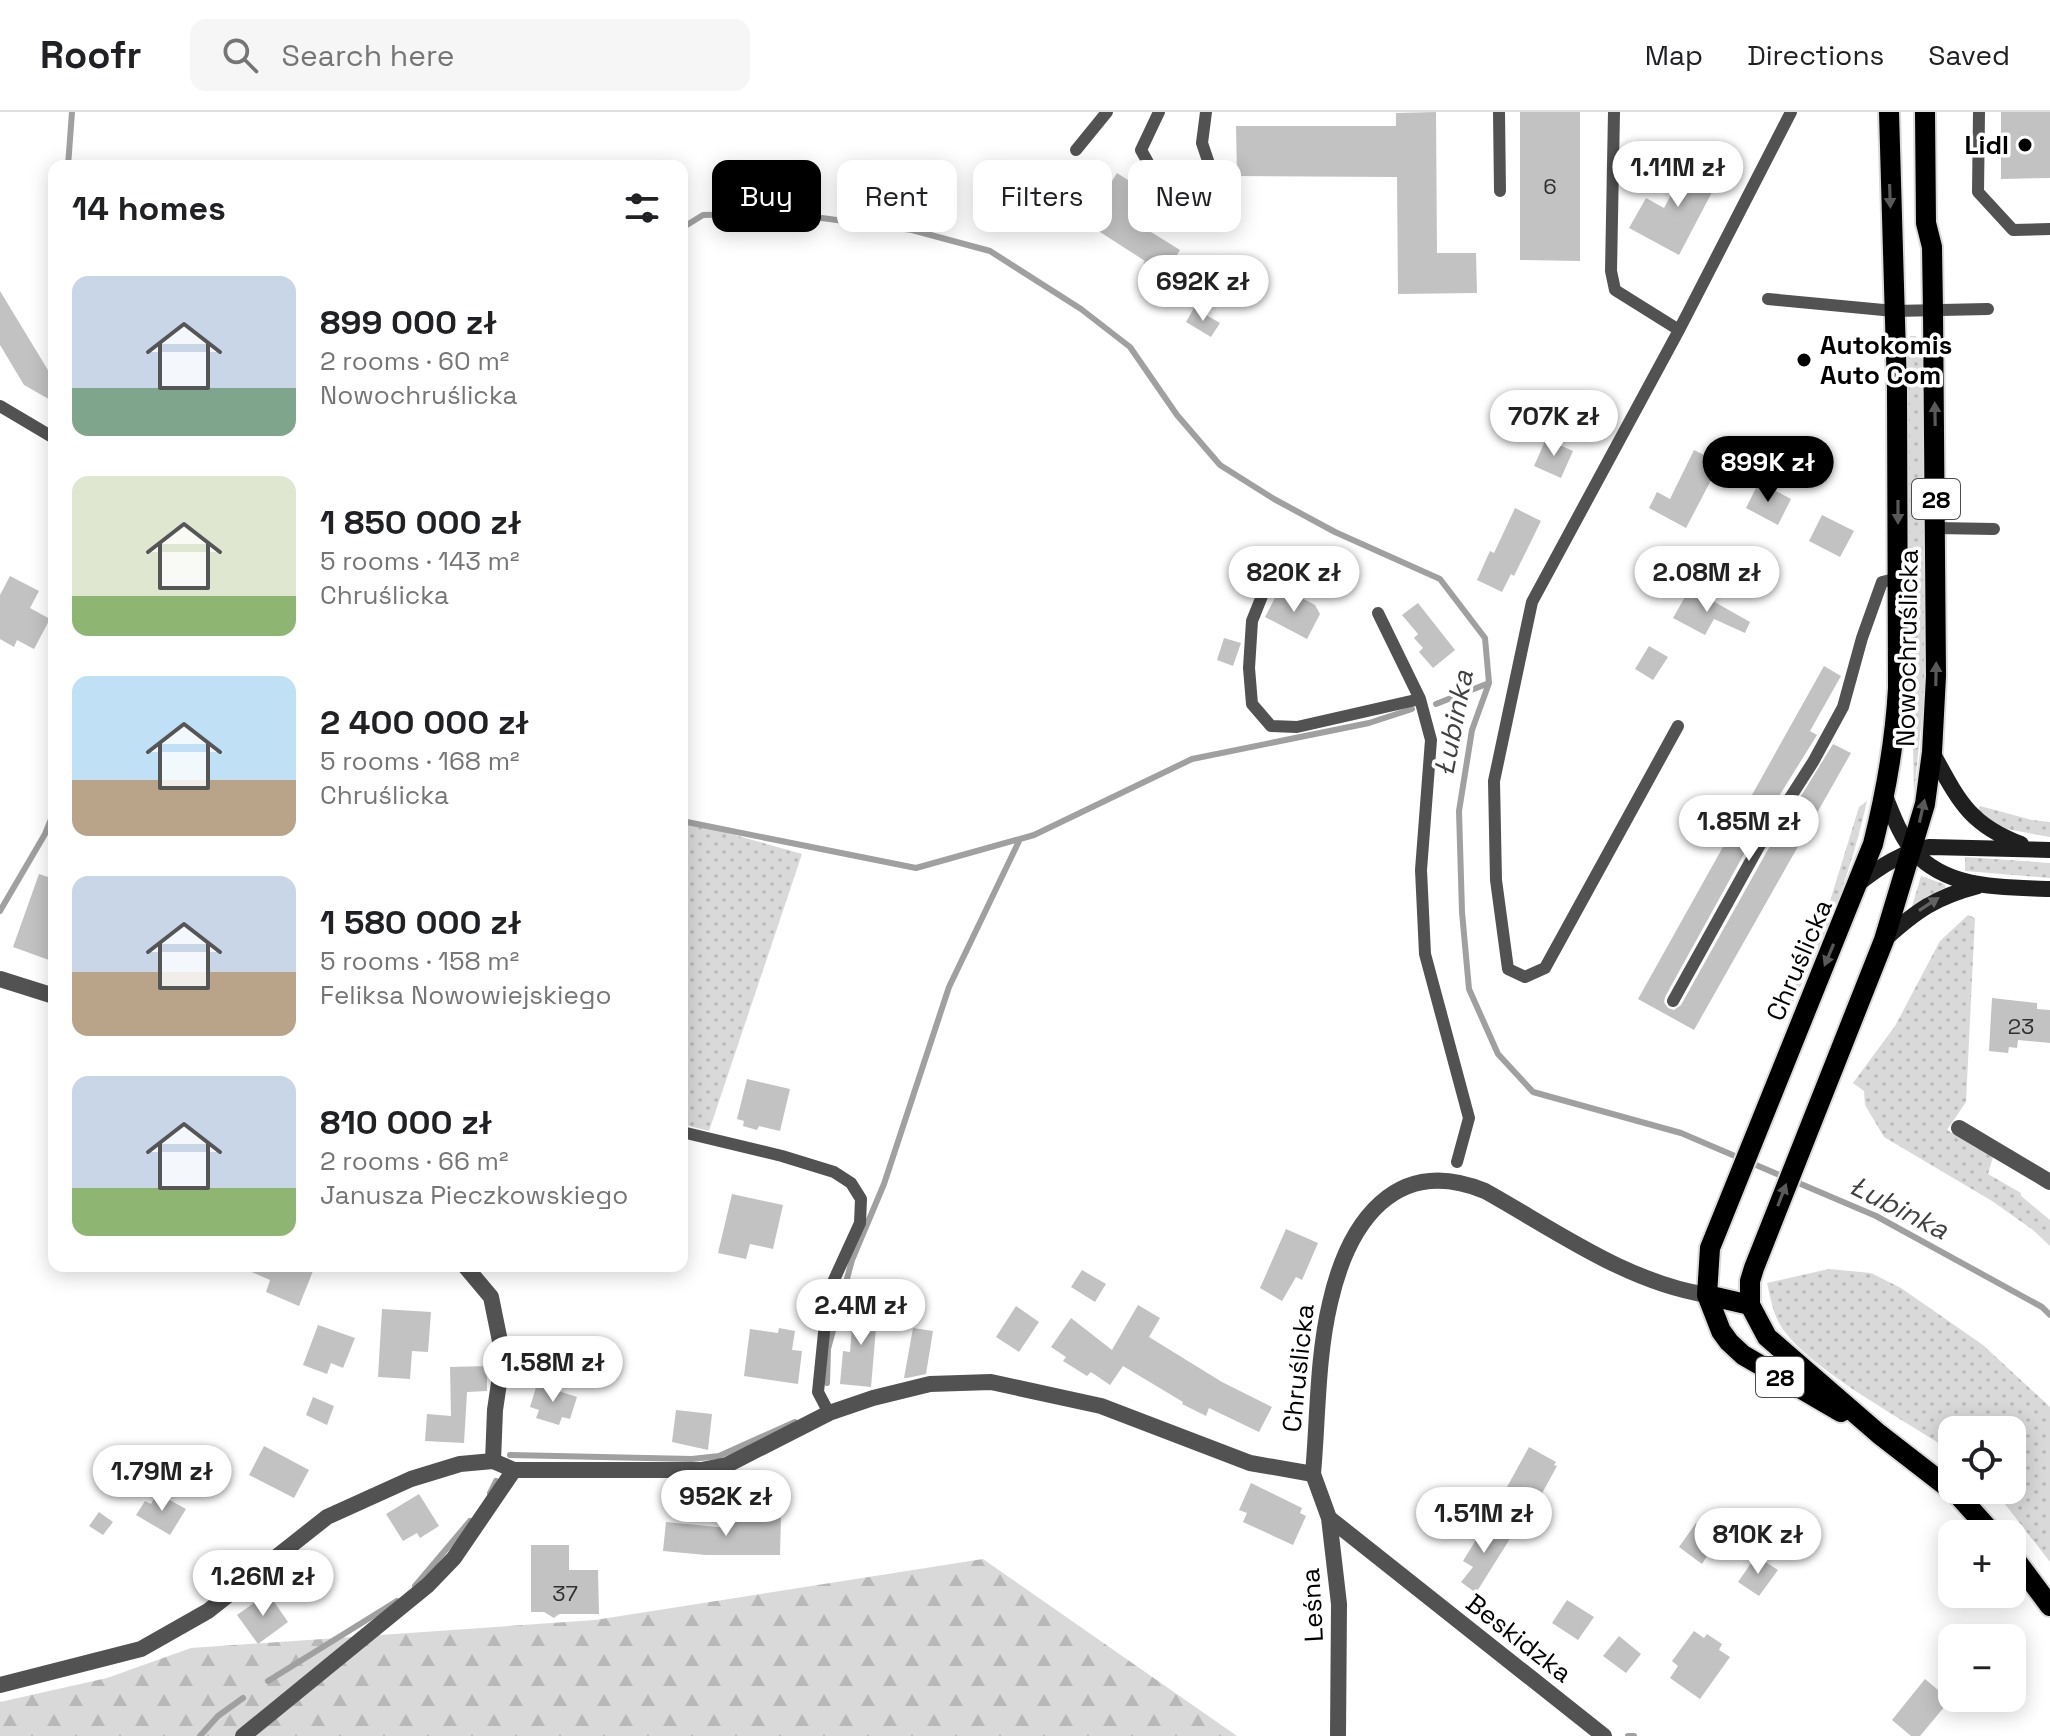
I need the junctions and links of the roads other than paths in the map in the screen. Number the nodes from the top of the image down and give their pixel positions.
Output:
1 (1107, 112) edge
2 (1159, 112) edge
3 (1206, 112) edge
4 (1499, 112) edge
5 (1614, 112) edge
6 (1791, 112) edge
7 (1889, 112) edge
8 (1925, 112) edge
9 (1979, 112) edge
10 (1076, 150) dead end
11 (1147, 160) edge
12 (1208, 160) edge
13 (1500, 191) dead end
14 (2050, 229) edge
15 (1768, 299) dead end
16 (1988, 309) dead end
17 (1933, 310) junction
18 (1894, 311) junction
19 (1679, 330) junction
20 (0, 406) edge
21 (48, 434) edge
22 (1936, 528) junction
23 (1994, 529) dead end
24 (1287, 570) dead end
25 (1899, 578) junction
26 (1378, 613) dead end
27 (1420, 699) junction
28 (1678, 726) dead end
29 (1932, 752) junction
30 (1885, 796) junction
31 (2042, 849) edge
32 (1913, 850) junction
33 (1859, 883) junction
34 (1981, 885) junction
35 (2050, 889) edge
36 (1884, 940) junction
37 (0, 979) edge
38 (48, 994) edge
39 (1673, 1001) dead end
40 (1959, 1128) dead end
41 (688, 1133) edge
42 (1457, 1162) dead end
43 (2050, 1182) edge
44 (470, 1272) edge
45 (1707, 1295) junction
46 (1750, 1305) junction
47 (829, 1413) junction
48 (1879, 1434) junction
49 (493, 1461) junction
50 (514, 1470) junction
51 (1313, 1474) junction
52 (1329, 1518) junction
53 (1980, 1520) edge
54 (2026, 1574) edge
55 (2050, 1606) edge
56 (0, 1685) edge
57 (243, 1736) edge
58 (1338, 1736) edge
59 (1604, 1736) edge

1 - 10 lane
2 - 11 lane
3 - 12 lane
4 - 13 lane
5 - 19 lane
6 - 19 lane
7 -> 18 main road, Nowochruślicka / 28
8 - 17 main road, Nowochruślicka / 28
9 - 14 lane
15 - 18 lane
16 - 17 lane
17 - 18 lane
22 -> 17 main road, Nowochruślicka / 28
18 -> 25 main road, Nowochruślicka / 28
19 - 28 lane
20 - 21 lane
22 - 23 lane
29 -> 22 main road, Nowochruślicka / 28
24 - 27 lane
25 - 30 main road, Nowochruślicka / 28
25 - 39 lane
26 - 27 lane
27 - 42 lane
29 - 31 street
32 -> 29 main road, Nowochruślicka / 28
30 - 32 street
30 - 33 main road, Nowochruślicka / 28
31 - 32 street
32 - 33 street
32 - 34 street
32 - 36 main road, Nowochruślicka / 28
33 -> 45 main road, Chruślicka / 28
34 - 35 street
36 -> 34 street
46 -> 36 main road, 28
37 - 38 street
40 - 43 street
41 - 47 lane
44 - 49 street
45 - 46 main road
45 - 48 main road, 28
45 - 51 street, Chruślicka
46 - 48 main road, 28
47 - 50 street, Chruślicka
47 - 51 street, Chruślicka
48 - 53 main road, 28
49 - 50 street, Chruślicka
49 - 56 street
50 - 57 street
51 - 52 street, Leśna
52 - 58 street, Leśna
52 - 59 street, Beskidzka
54 - 55 main road

